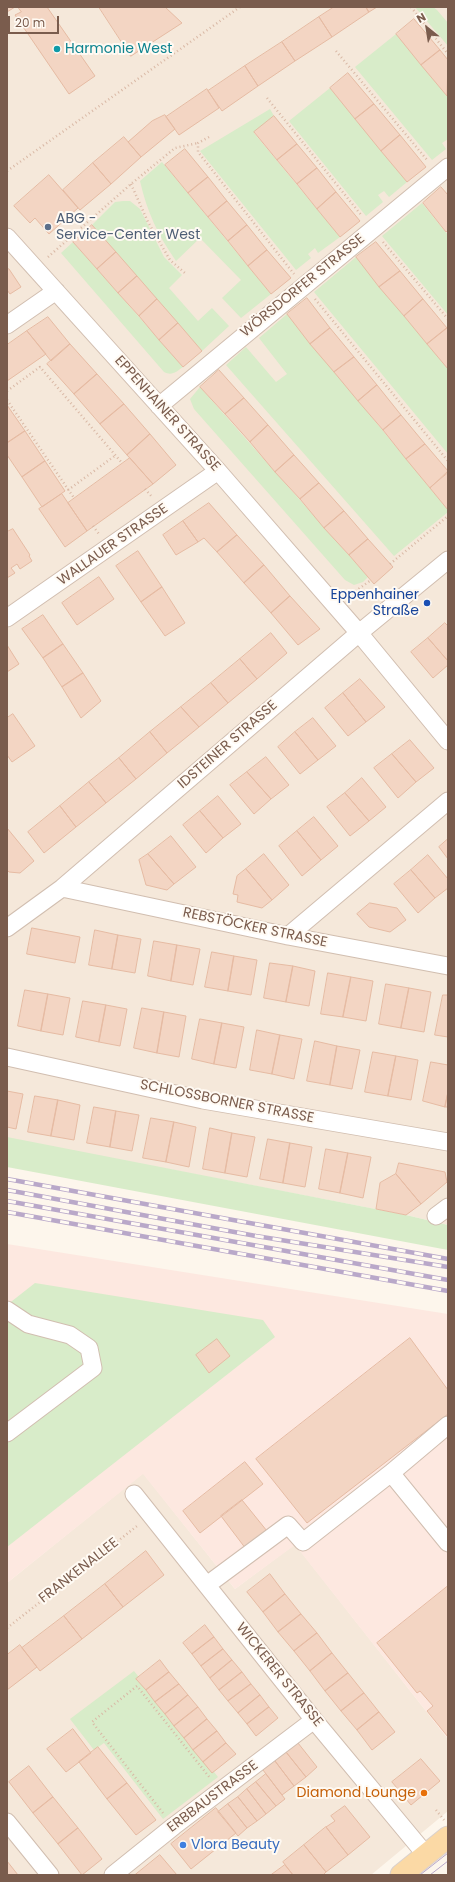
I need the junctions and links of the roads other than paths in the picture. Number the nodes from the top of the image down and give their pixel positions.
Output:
1 (444, 171) edge
2 (7, 237) edge
3 (56, 291) junction
4 (7, 325) edge
5 (159, 406) junction
6 (218, 470) junction
7 (448, 560) edge
8 (7, 618) edge
9 (359, 633) junction
10 (448, 741) edge
11 (448, 801) edge
12 (62, 888) junction
13 (7, 928) edge
14 (288, 936) junction
15 (448, 966) edge
16 (7, 1057) edge
17 (448, 1142) edge
18 (7, 1310) edge
19 (448, 1425) edge
20 (7, 1433) edge
21 (391, 1473) junction
22 (134, 1494) dead end
23 (448, 1543) edge
24 (207, 1585) junction
25 (314, 1720) junction
26 (7, 1822) edge
27 (448, 1837) edge
28 (426, 1855) junction
29 (50, 1875) edge
30 (113, 1875) edge
31 (401, 1875) edge

1 - 5 street, WÖRSDORFER STRASSE
2 - 3 street, EPPENHAINER STRASSE
3 - 4 street
3 - 5 street, EPPENHAINER STRASSE
5 - 6 street, EPPENHAINER STRASSE
6 - 8 street, WALLAUER STRASSE
6 - 9 street, EPPENHAINER STRASSE
7 - 9 street, IDSTEINER STRASSE
9 - 10 street, EPPENHAINER STRASSE
9 - 12 street, IDSTEINER STRASSE
11 - 14 street
12 - 13 street, IDSTEINER STRASSE
12 - 14 street, REBSTÖCKER STRASSE
14 - 15 street, REBSTÖCKER STRASSE
16 - 17 street, SCHLOSSBORNER STRASSE
18 - 20 street
19 - 21 street
21 - 23 street
21 - 24 street
22 - 24 street, WICKERER STRASSE
24 - 25 street, WICKERER STRASSE
25 - 28 street, WICKERER STRASSE
25 - 30 street, ERBBAUSTRASSE
26 - 29 street
27 - 28 main road
28 - 31 main road

